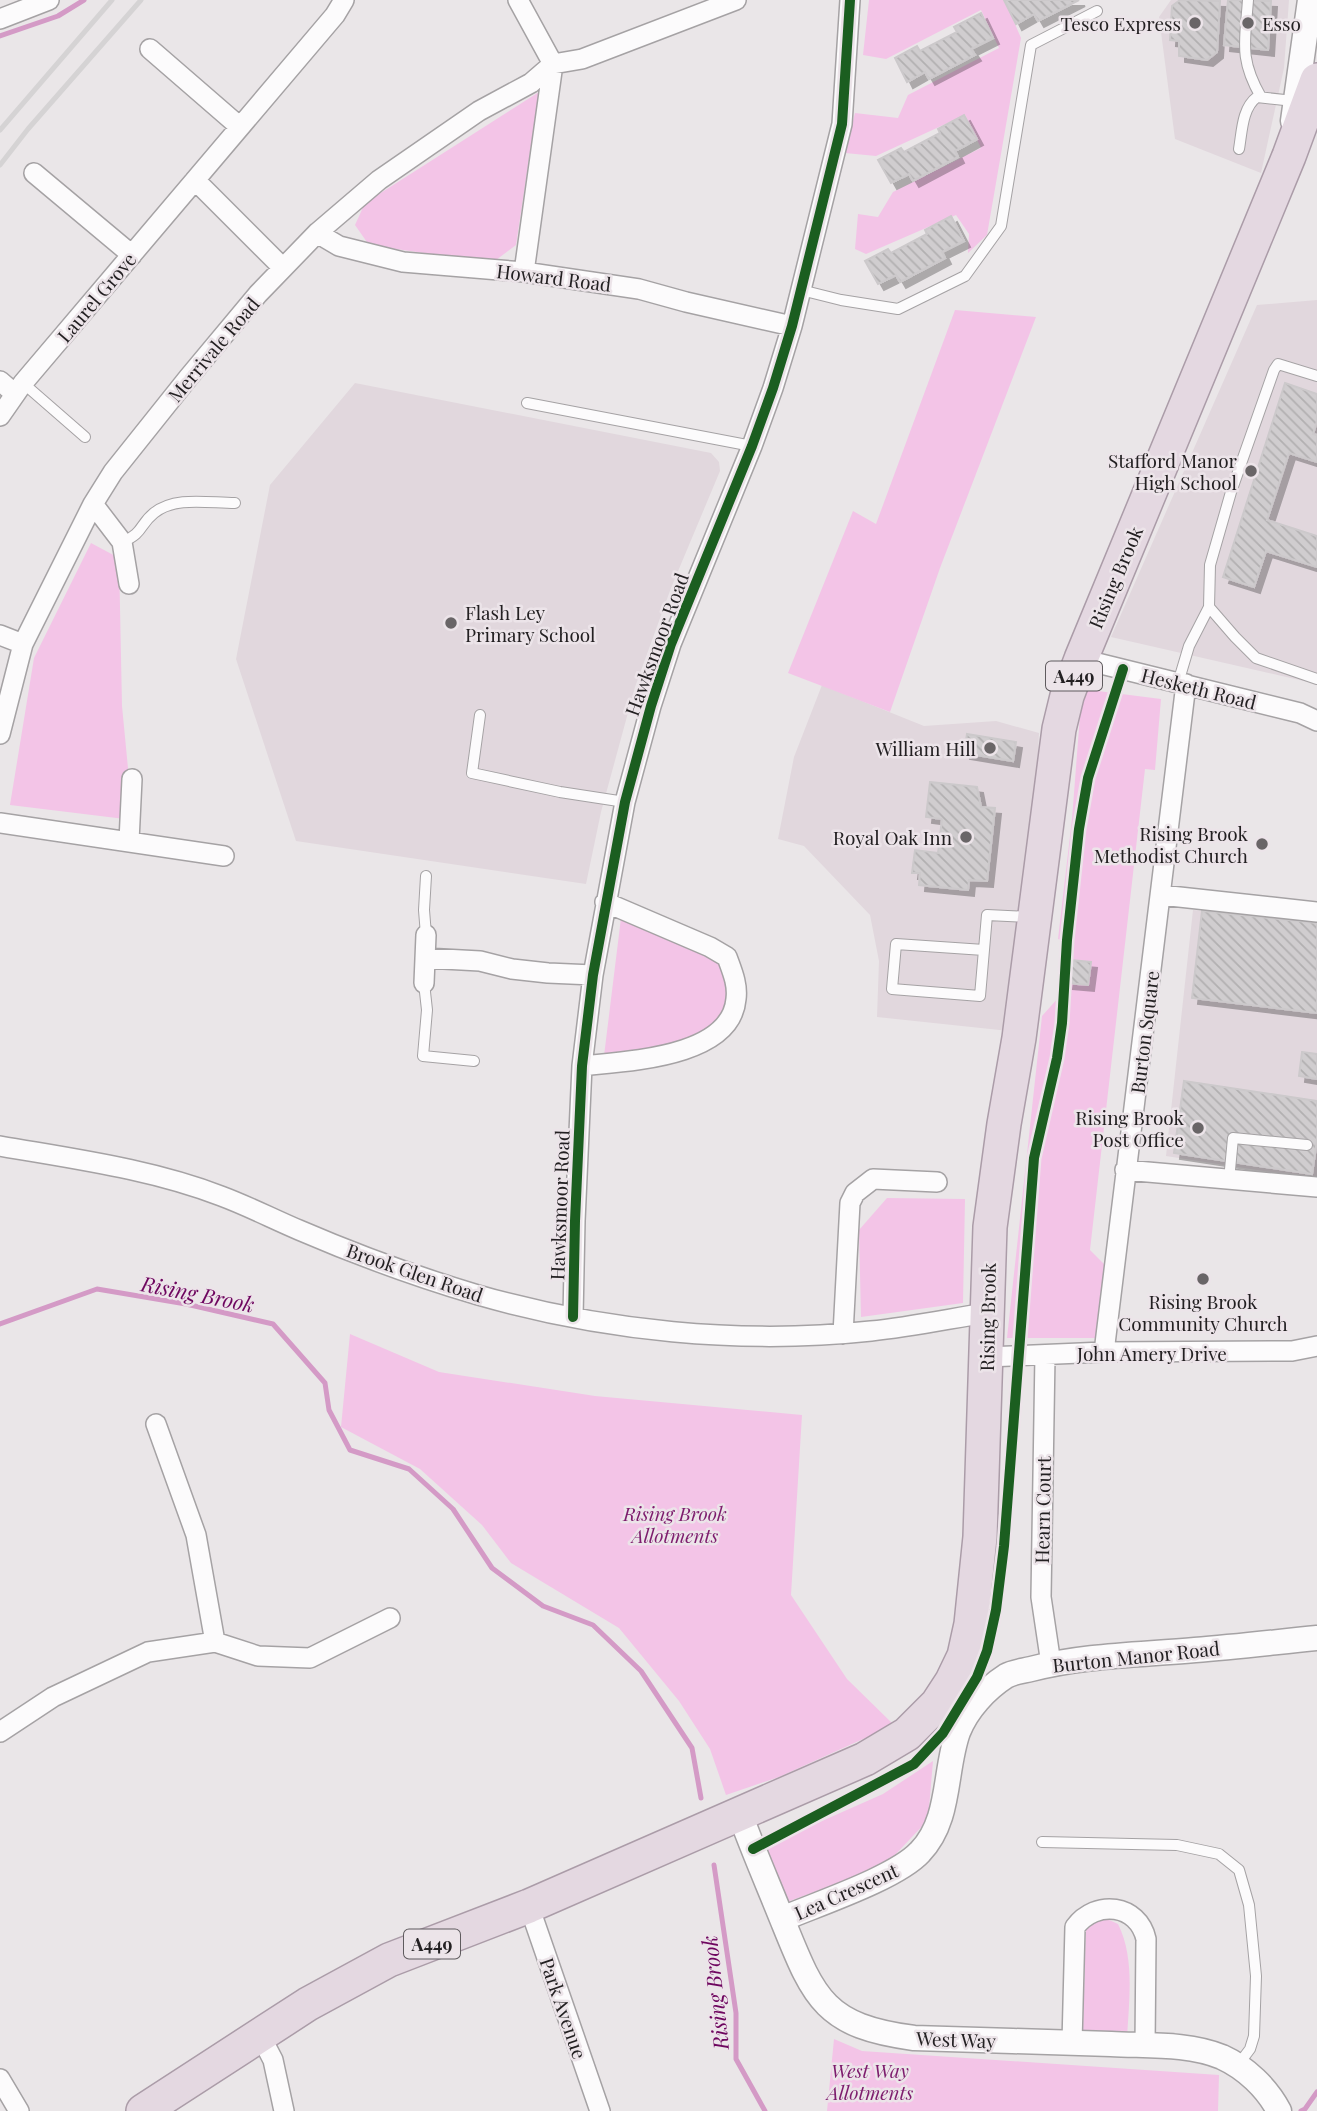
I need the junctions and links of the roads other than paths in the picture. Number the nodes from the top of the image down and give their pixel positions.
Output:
1 (48, 0) edge
2 (344, 0) edge
3 (518, 0) edge
4 (736, 0) edge
5 (850, 0) edge
6 (1248, 0) edge
7 (1310, 0) edge
8 (1097, 10) dead end
9 (0, 19) edge
10 (150, 49) dead end
11 (552, 64) junction
12 (1306, 91) edge
13 (1261, 97) junction
14 (240, 127) junction
15 (1239, 149) dead end
16 (34, 173) dead end
17 (195, 180) junction
18 (317, 233) junction
19 (132, 256) junction
20 (283, 268) junction
21 (524, 272) junction
22 (801, 290) junction
23 (792, 326) junction
24 (1317, 376) edge
25 (13, 386) edge
26 (527, 403) dead end
27 (0, 416) edge
28 (85, 438) dead end
29 (752, 446) junction
30 (235, 503) dead end
31 (93, 504) junction
32 (122, 542) junction
33 (130, 584) dead end
34 (1209, 607) junction
35 (0, 635) edge
36 (23, 644) junction
37 (1080, 659) junction
38 (1317, 679) edge
39 (1182, 684) junction
40 (480, 715) dead end
41 (1317, 721) edge
42 (0, 734) edge
43 (132, 779) dead end
44 (625, 803) junction
45 (0, 823) edge
46 (129, 841) junction
47 (224, 856) dead end
48 (426, 876) dead end
49 (1161, 895) junction
50 (605, 902) junction
51 (1317, 912) edge
52 (1035, 917) junction
53 (426, 935) joint
54 (984, 950) junction
55 (425, 958) junction
56 (593, 975) junction
57 (424, 983) joint
58 (474, 1061) dead end
59 (583, 1066) junction
60 (1307, 1145) dead end
61 (0, 1146) edge
62 (1125, 1170) junction
63 (1229, 1180) junction
64 (937, 1182) dead end
65 (1317, 1187) edge
66 (986, 1313) junction
67 (573, 1317) junction
68 (843, 1334) junction
69 (1317, 1346) edge
70 (1104, 1352) junction
71 (1045, 1354) junction
72 (986, 1357) junction
73 (156, 1424) dead end
74 (390, 1618) dead end
75 (1317, 1639) edge
76 (215, 1642) junction
77 (1051, 1664) junction
78 (970, 1709) joint
79 (0, 1732) edge
80 (740, 1814) junction
81 (1042, 1842) dead end
82 (529, 1906) junction
83 (782, 1919) junction
84 (260, 2035) junction
85 (1072, 2043) junction
86 (1145, 2046) junction
87 (1238, 2065) junction
88 (0, 2079) edge
89 (1277, 2108) edge
90 (19, 2111) edge
91 (143, 2111) edge
92 (284, 2111) edge
93 (600, 2111) edge

1 - 9 street
2 - 14 street, Laurel Grove
3 - 11 street
4 - 11 street, Merrivale Road
5 - 22 street, Hawksmoor Road
6 - 13 lane
7 - 12 street
8 - 22 lane
10 - 14 street
11 - 18 street, Merrivale Road
11 - 21 street
12 - 13 lane
12 - 37 highway, Rising Brook / A449
13 - 15 lane
14 - 17 street, Laurel Grove
16 - 19 street
17 - 19 street, Laurel Grove
17 - 20 street
18 - 20 street, Merrivale Road
18 - 21 street, Howard Road
19 - 25 street, Laurel Grove
20 - 31 street, Merrivale Road
21 - 23 street, Howard Road
22 - 23 street, Hawksmoor Road
23 - 29 street, Hawksmoor Road
24 - 34 lane
25 - 27 street, Laurel Grove
25 - 28 lane
26 - 29 lane
29 - 44 street, Hawksmoor Road
30 - 32 lane
31 - 32 street
31 - 36 street, Merrivale Road
32 - 33 street
34 - 38 lane
34 - 39 lane
35 - 36 street
36 - 42 street, Merrivale Road
37 - 39 street, Hesketh Road
37 - 52 highway, Rising Brook / A449
39 - 41 street, Hesketh Road
39 - 49 street, Burton Square
40 - 44 lane
43 - 46 street
44 - 50 street, Hawksmoor Road
45 - 46 street
46 - 47 street
48 - 53 lane
49 - 51 street
49 - 62 street, Burton Square
50 - 56 street, Hawksmoor Road
50 - 59 street
52 - 54 lane
52 - 66 highway, Rising Brook / A449
53 - 55 street
54 - 54 lane
55 - 56 street
55 - 57 street
56 - 59 street, Hawksmoor Road
57 - 58 lane
59 - 67 street, Hawksmoor Road
60 - 63 lane
61 - 67 street, Brook Glen Road
62 - 63 street
62 - 70 street, Burton Square
63 - 65 street
64 - 68 street
66 - 68 street, Brook Glen Road
66 - 72 highway, Rising Brook / A449
67 - 68 street, Brook Glen Road
69 - 70 street, John Amery Drive
70 - 71 street, John Amery Drive
71 - 72 street, John Amery Drive
71 - 77 street, Hearn Court
72 - 80 highway, Rising Brook / A449
73 - 76 street
74 - 76 street
75 - 77 street, Burton Manor Road
76 - 79 street
77 - 78 street, Burton Manor Road
78 - 83 street, Lea Crescent
80 - 82 highway, Rising Brook / A449
80 - 83 street, West Way
81 - 87 lane
82 - 84 highway, Rising Brook / A449
82 - 93 street, Park Avenue
83 - 85 street, West Way
84 - 91 highway, Rising Brook / A449
84 - 92 street
85 - 86 street, West Way
85 - 86 street
86 - 87 street, West Way
87 - 89 street, West Way
88 - 90 street

